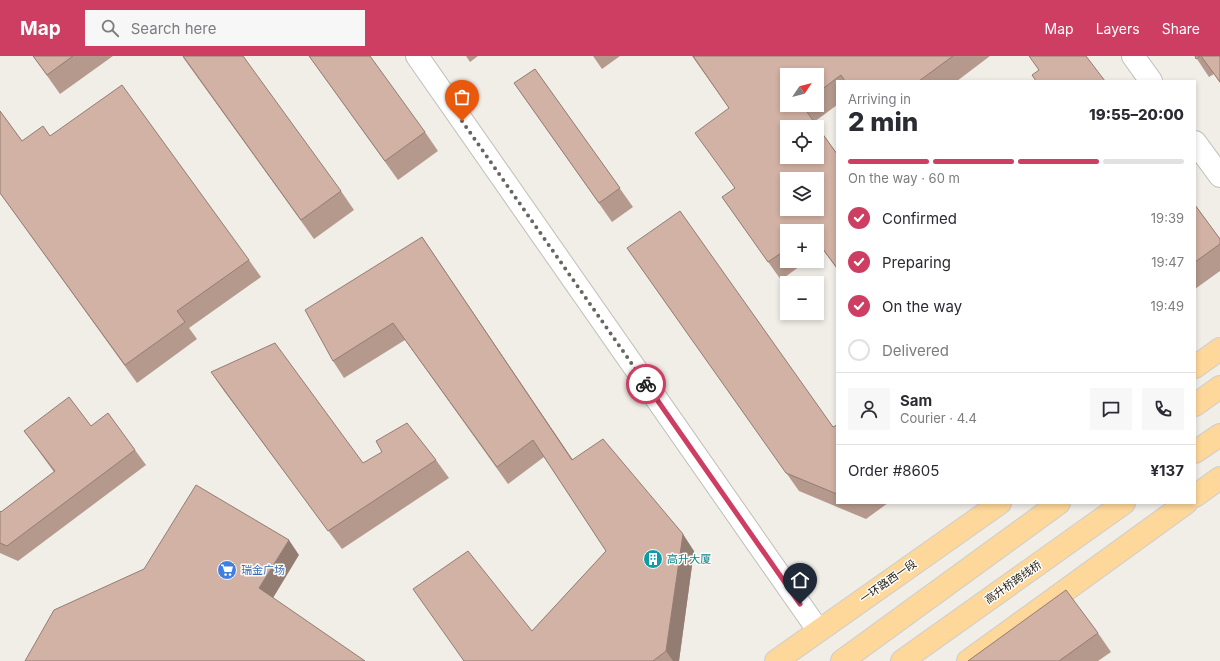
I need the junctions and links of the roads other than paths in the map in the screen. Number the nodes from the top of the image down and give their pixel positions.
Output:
1 (417, 56) edge
2 (1133, 56) edge
3 (1150, 80) edge
4 (1196, 143) edge
5 (1220, 176) edge
6 (1220, 349) edge
7 (1196, 366) edge
8 (1220, 387) edge
9 (1196, 404) edge
10 (1220, 435) edge
11 (1196, 451) edge
12 (1220, 478) edge
13 (1196, 495) edge
14 (999, 504) edge
15 (1058, 504) edge
16 (1123, 504) edge
17 (1185, 504) edge
18 (818, 630) junction
19 (776, 661) edge
20 (842, 661) edge
21 (902, 661) edge
22 (968, 661) edge

1 - 18 street
2 - 3 street
4 - 5 street
6 - 7 main road
8 - 9 main road
10 - 11 main road
12 - 13 main road
14 - 18 main road, 一环路西一段
15 - 20 main road
16 - 21 main road, 高升桥跨线桥
17 - 22 main road
18 - 19 main road, 一环路西一段

